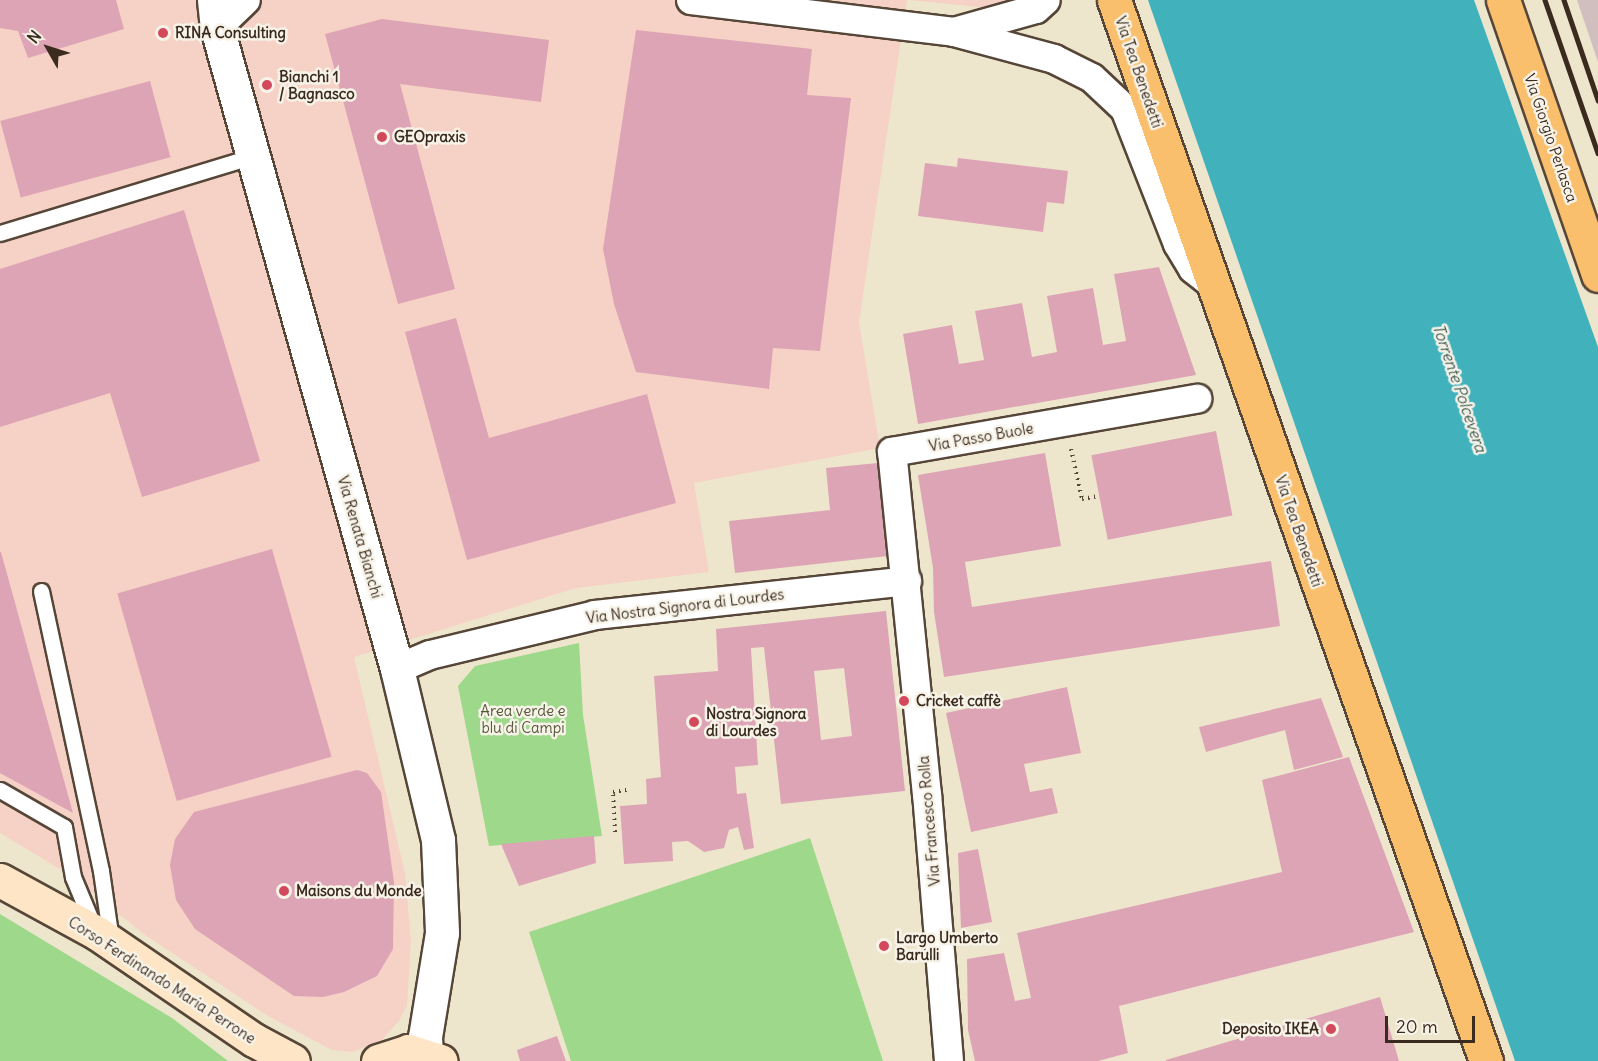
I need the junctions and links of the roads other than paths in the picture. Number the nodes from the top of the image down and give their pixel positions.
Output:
1 (246, 0) edge
2 (691, 0) edge
3 (1046, 0) edge
4 (1114, 0) edge
5 (1503, 0) edge
6 (215, 14) edge
7 (954, 32) junction
8 (253, 156) junction
9 (0, 233) edge
10 (1598, 275) edge
11 (1211, 283) junction
12 (1197, 399) dead end
13 (907, 581) junction
14 (41, 591) dead end
15 (397, 669) junction
16 (0, 790) edge
17 (0, 880) edge
18 (104, 938) junction
19 (434, 1057) edge
20 (293, 1061) edge
21 (378, 1061) edge
22 (949, 1061) edge
23 (1486, 1061) edge

1 - 6 street, Via Renata Bianchi
2 - 7 street
3 - 7 street
4 - 11 main road, Via Tea Benedetti
5 - 10 main road, Via Giorgio Perlasca
6 - 8 street, Via Renata Bianchi
7 - 11 street
8 - 9 lane
8 - 15 street, Via Renata Bianchi
11 - 23 main road, Via Tea Benedetti
12 - 13 street, Via Passo Buole
13 - 15 street, Via Nostra Signora di Lourdes
13 - 22 street, Via Francesco Rolla
14 - 18 lane
15 - 19 street, Via Renata Bianchi
16 - 18 lane
17 - 18 main road, Corso Ferdinando Maria Perrone
18 - 20 main road, Corso Ferdinando Maria Perrone
19 - 21 main road

